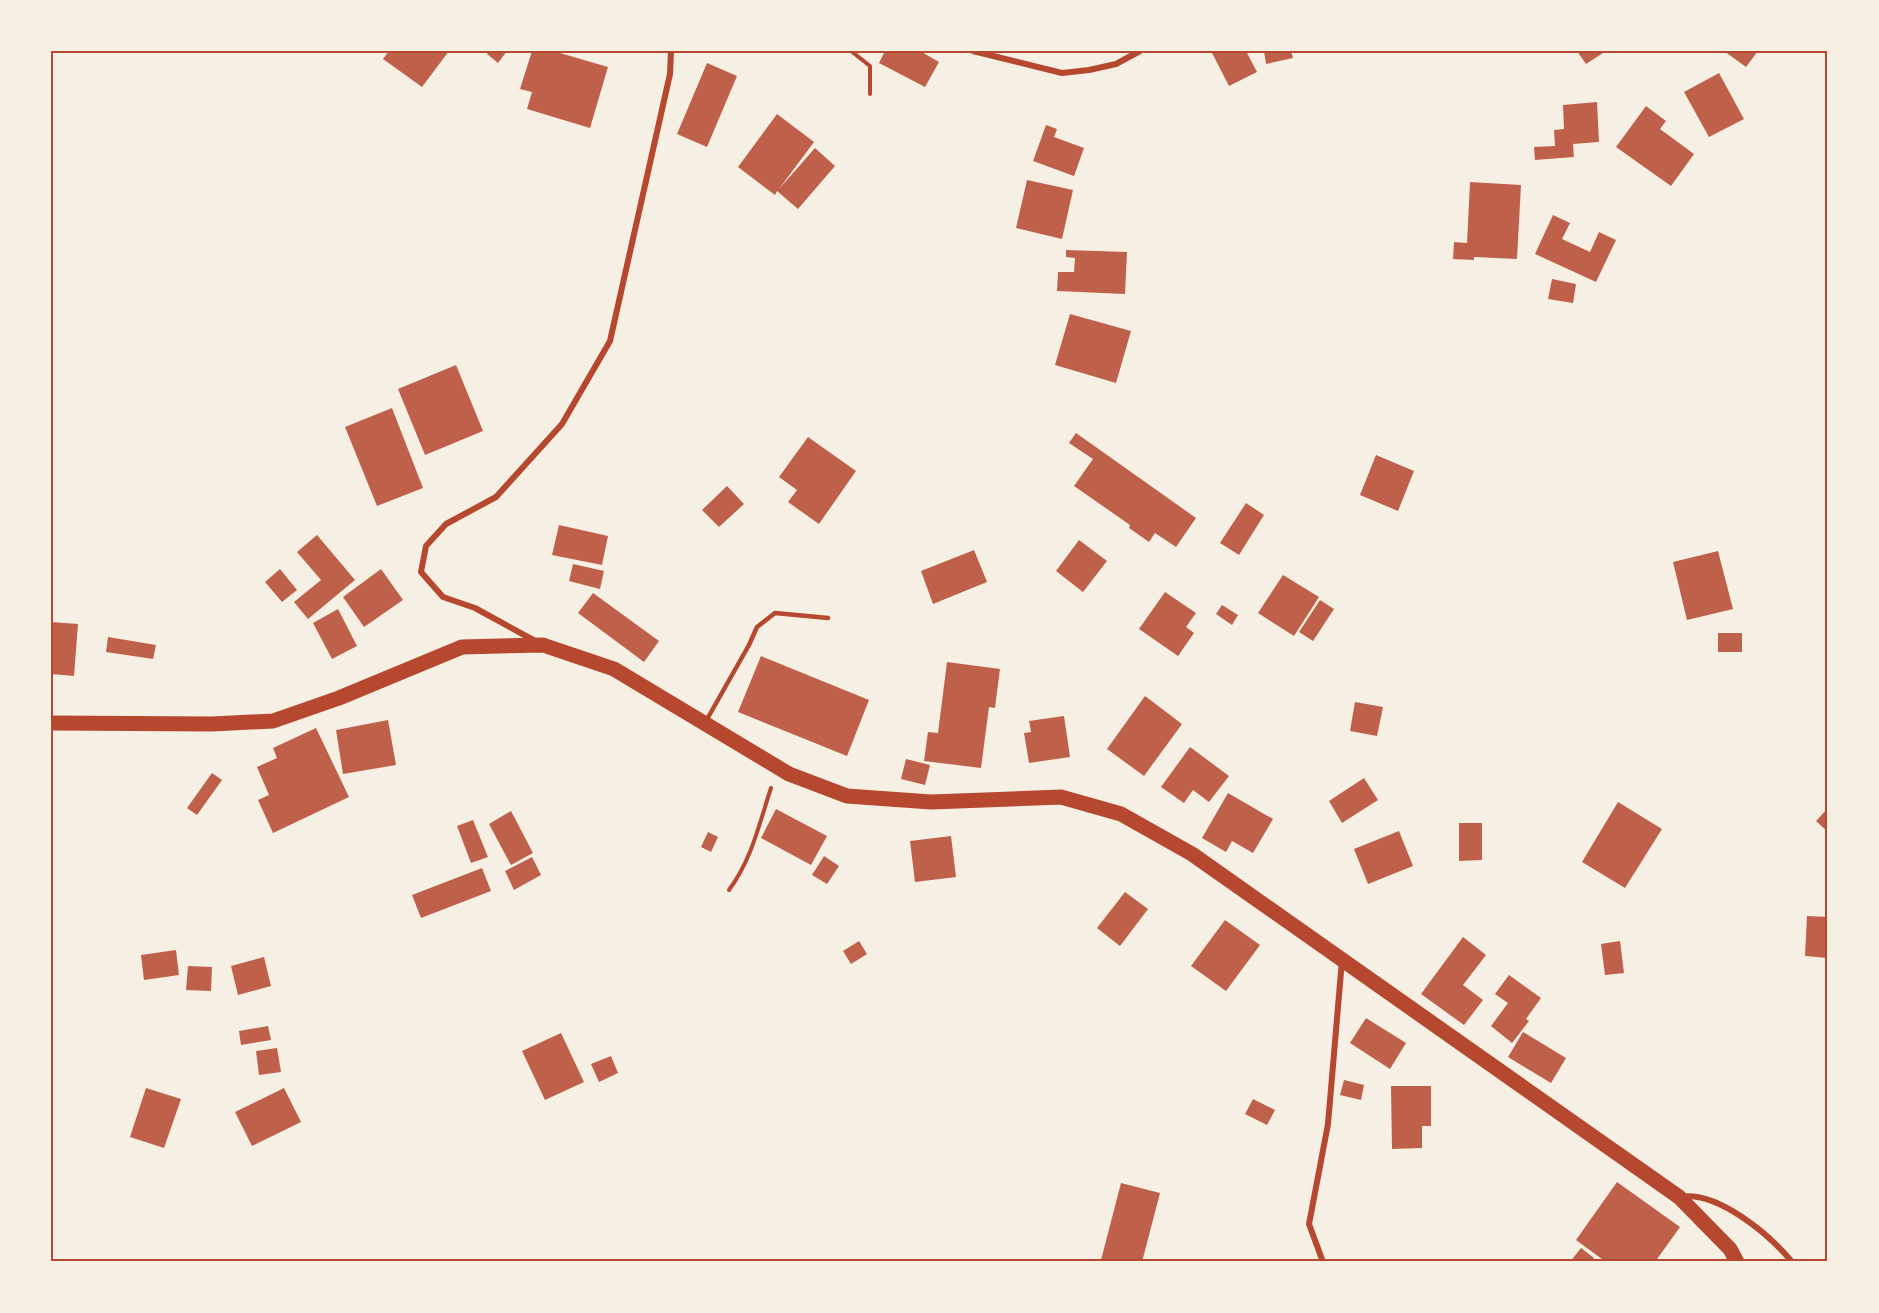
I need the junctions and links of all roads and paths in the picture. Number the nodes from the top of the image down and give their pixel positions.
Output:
1 (671, 51) edge
2 (850, 51) edge
3 (973, 51) edge
4 (1140, 51) edge
5 (870, 94) dead end
6 (828, 618) dead end
7 (543, 645) junction
8 (51, 723) edge
9 (705, 724) junction
10 (778, 767) junction
11 (729, 890) dead end
12 (1342, 960) junction
13 (1679, 1197) junction
14 (1323, 1262) edge
15 (1737, 1262) edge
16 (1792, 1262) edge

1 - 7 street
2 - 5 path
3 - 4 street
6 - 9 lane
7 - 8 main road
7 - 9 main road
9 - 10 main road
10 - 11 path
10 - 12 main road
12 - 13 main road
12 - 14 street
13 - 15 main road
13 - 16 street

